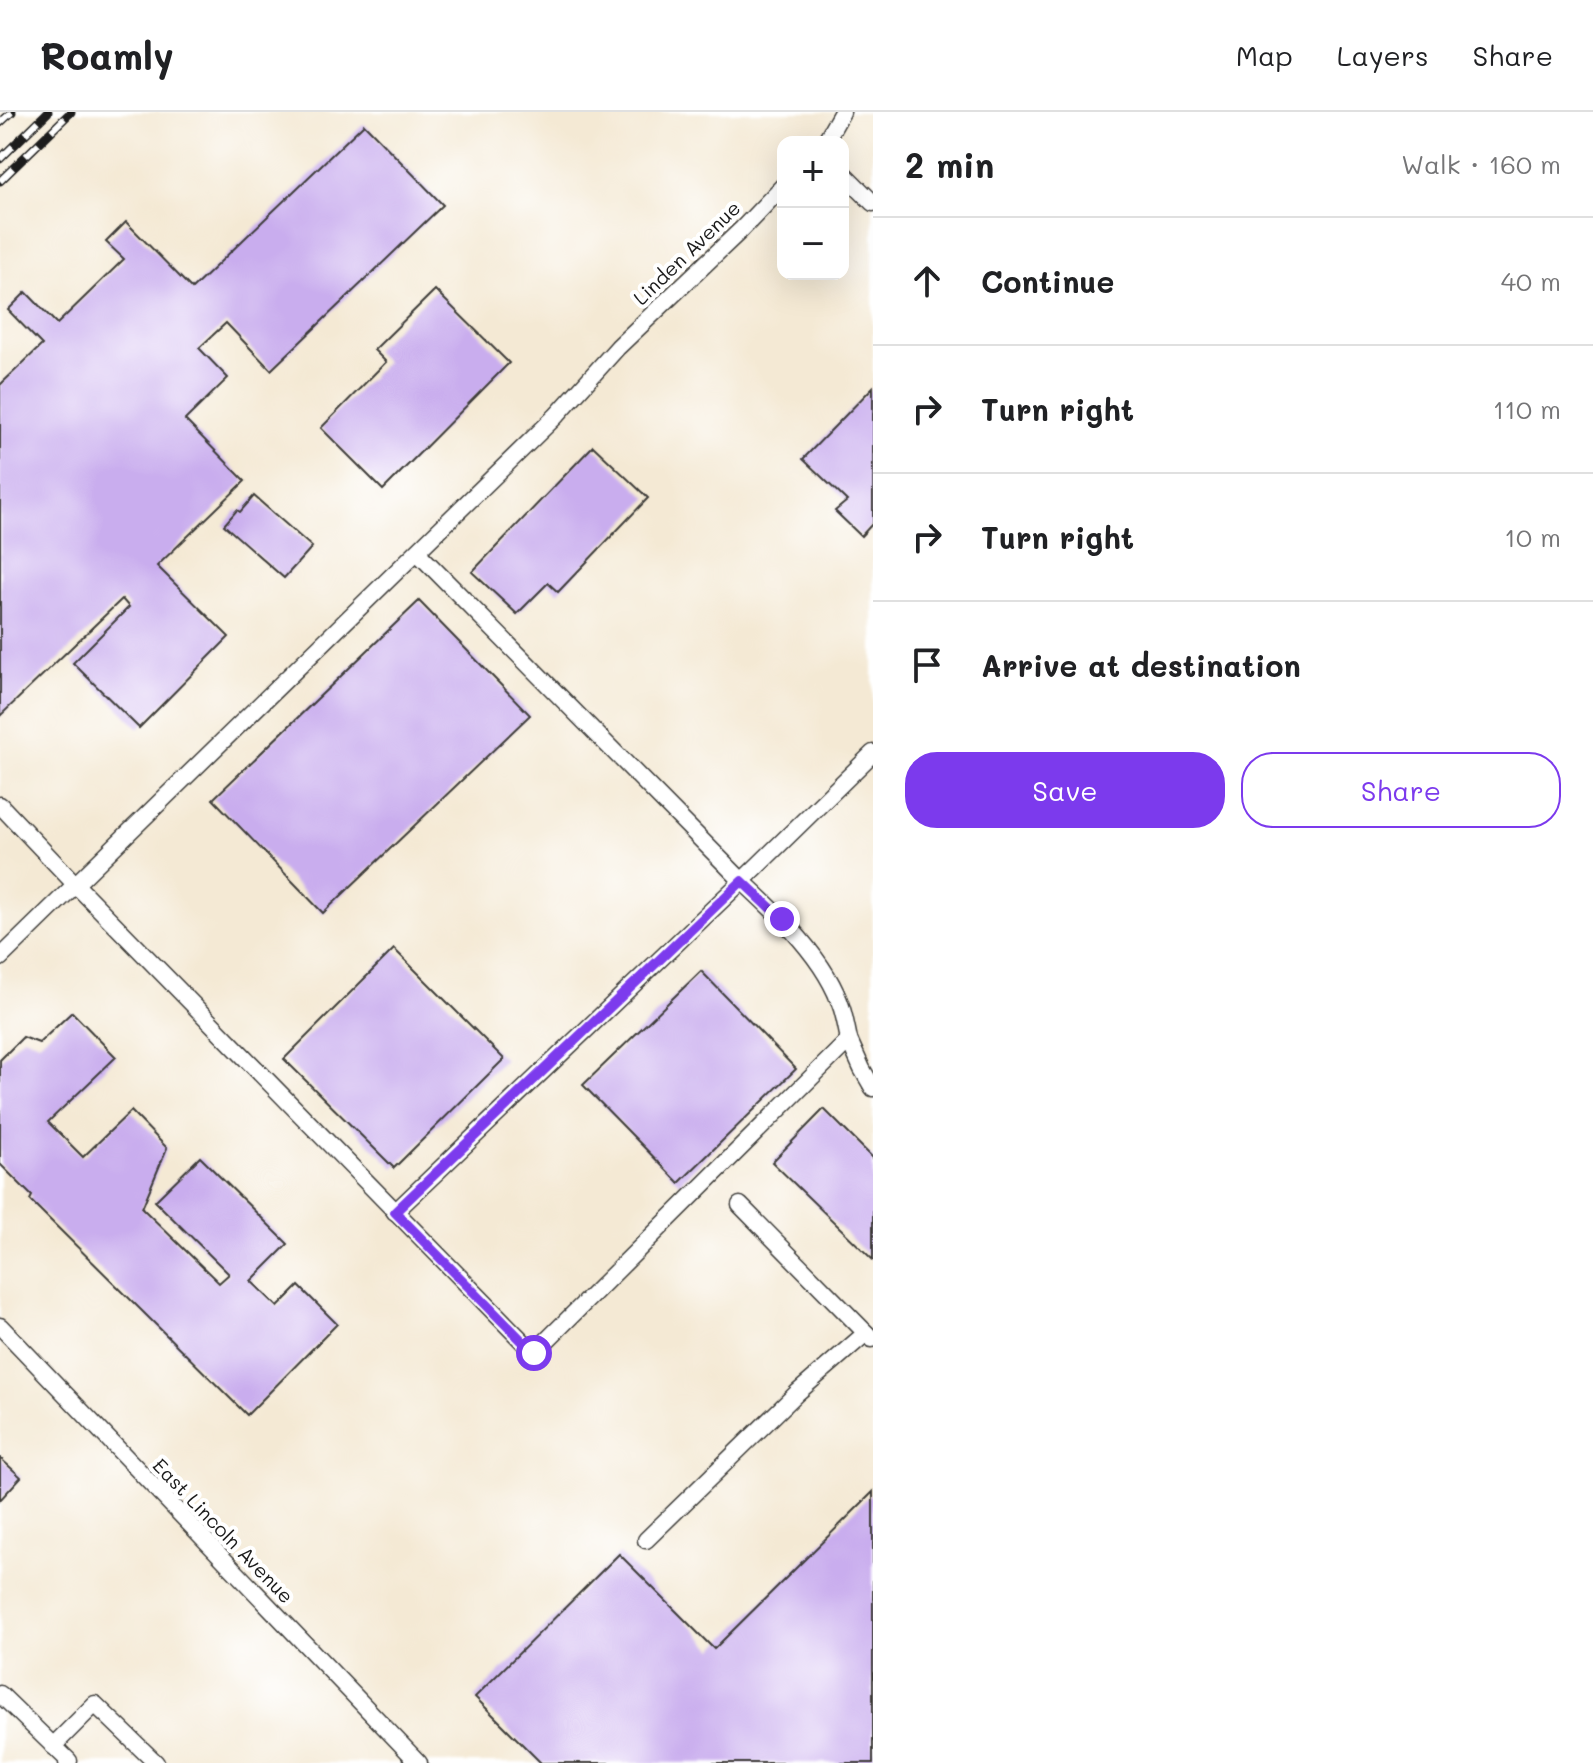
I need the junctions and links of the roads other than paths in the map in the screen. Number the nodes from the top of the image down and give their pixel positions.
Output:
1 (842, 112) edge
2 (828, 136) edge
3 (849, 179) edge
4 (777, 192) edge
5 (873, 203) edge
6 (417, 552) junction
7 (873, 753) edge
8 (0, 805) edge
9 (742, 881) junction
10 (75, 884) junction
11 (0, 958) edge
12 (849, 1040) junction
13 (873, 1088) edge
14 (740, 1205) dead end
15 (395, 1212) junction
16 (0, 1326) edge
17 (870, 1337) edge
18 (646, 1540) dead end
19 (0, 1694) edge
20 (53, 1746) junction
21 (69, 1762) edge
22 (156, 1763) edge
23 (419, 1763) edge

1 - 2 lane
3 - 5 lane
4 - 6 lane, Linden Avenue
6 - 9 lane
6 - 10 lane, Linden Avenue
7 - 9 lane
8 - 10 lane
9 - 12 lane
9 - 15 lane
10 - 11 lane, Linden Avenue
10 - 15 lane
12 - 13 lane
12 - 15 lane
14 - 17 lane
16 - 23 lane, East Lincoln Avenue
17 - 18 lane
19 - 20 lane
20 - 21 lane
20 - 22 lane

